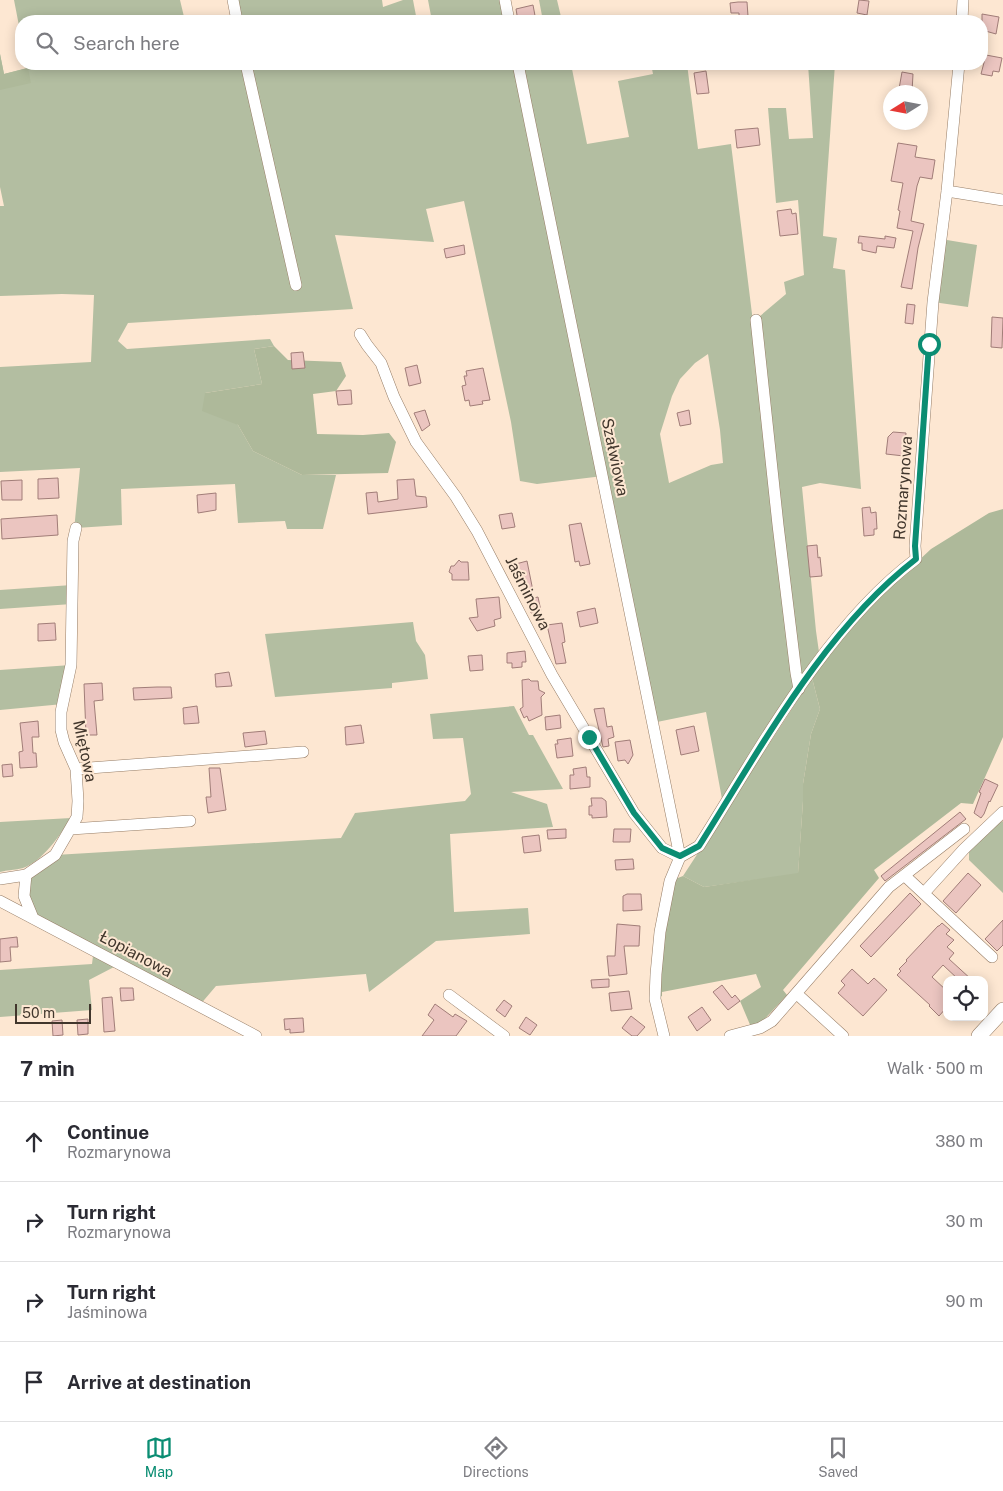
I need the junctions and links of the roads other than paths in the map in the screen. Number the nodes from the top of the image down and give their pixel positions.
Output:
1 (233, 0) edge
2 (504, 0) edge
3 (963, 0) edge
4 (236, 15) edge
5 (508, 15) edge
6 (962, 15) edge
7 (247, 70) edge
8 (519, 70) edge
9 (958, 70) edge
10 (947, 191) junction
11 (1003, 200) edge
12 (296, 285) dead end
13 (756, 320) dead end
14 (360, 334) dead end
15 (76, 528) dead end
16 (799, 689) junction
17 (304, 752) dead end
18 (76, 769) junction
19 (1003, 812) edge
20 (190, 821) dead end
21 (71, 830) junction
22 (964, 830) dead end
23 (680, 856) junction
24 (26, 875) junction
25 (905, 876) junction
26 (0, 879) edge
27 (924, 893) junction
28 (0, 901) edge
29 (33, 918) junction
30 (992, 957) dead end
31 (797, 994) junction
32 (449, 995) dead end
33 (1003, 1010) edge
34 (256, 1036) edge
35 (504, 1036) edge
36 (664, 1036) edge
37 (730, 1036) edge
38 (843, 1036) edge
39 (980, 1036) edge

1 - 4 street
2 - 5 street
3 - 6 street
7 - 12 street
8 - 23 street, Szałwiowa
9 - 10 street, Rozmarynowa
10 - 11 street
10 - 16 street, Rozmarynowa
13 - 16 street
14 - 23 street, Jaśminowa
15 - 18 street, Miętowa
16 - 23 street, Rozmarynowa
17 - 18 street
18 - 21 street, Miętowa
19 - 27 street
20 - 21 street
21 - 24 street, Miętowa
22 - 25 street
23 - 36 street
24 - 26 street, Miętowa
24 - 29 street
25 - 27 street
25 - 31 street
27 - 30 street
28 - 29 street, Łopianowa
29 - 34 street, Łopianowa
31 - 37 street
31 - 38 street
32 - 35 street
33 - 39 main road

